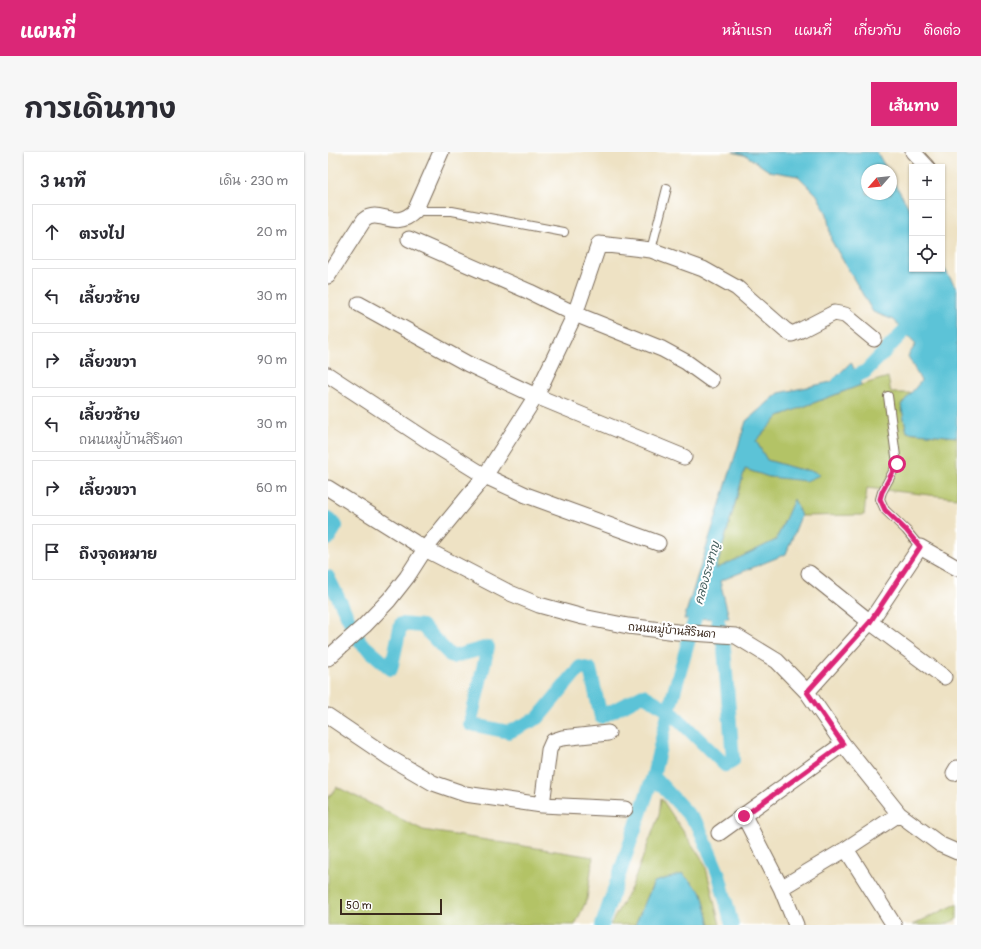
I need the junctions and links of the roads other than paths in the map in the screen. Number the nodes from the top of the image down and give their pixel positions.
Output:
1 (441, 152) edge
2 (913, 152) edge
3 (924, 164) edge
4 (667, 188) dead end
5 (414, 211) junction
6 (564, 232) dead end
7 (409, 239) dead end
8 (651, 250) junction
9 (328, 275) edge
10 (359, 304) dead end
11 (575, 314) junction
12 (874, 339) dead end
13 (328, 375) edge
14 (711, 380) dead end
15 (536, 396) junction
16 (888, 396) dead end
17 (684, 457) dead end
18 (485, 476) junction
19 (328, 488) edge
20 (658, 543) dead end
21 (920, 547) junction
22 (425, 549) junction
23 (957, 568) edge
24 (809, 573) dead end
25 (870, 622) junction
26 (328, 658) edge
27 (944, 677) dead end
28 (807, 692) junction
29 (328, 716) edge
30 (608, 733) dead end
31 (843, 744) junction
32 (542, 805) junction
33 (625, 809) dead end
34 (899, 814) junction
35 (744, 816) junction
36 (719, 833) dead end
37 (846, 849) junction
38 (957, 852) edge
39 (781, 888) junction
40 (796, 925) edge
41 (894, 925) edge

1 - 5 street
2 - 3 street
4 - 8 lane
5 - 6 lane
5 - 9 street
7 - 11 street
8 - 11 street
8 - 12 street
10 - 15 street
11 - 14 street
11 - 15 street
13 - 18 street
15 - 17 street
15 - 18 street
16 - 21 lane
18 - 20 street
18 - 22 street
19 - 22 street, ถนนหมู่บ้านสิรินดา
21 - 23 street
21 - 25 street
22 - 26 street
22 - 28 street, ถนนหมู่บ้านสิรินดา
24 - 25 street
25 - 27 street
25 - 28 street
28 - 31 street, ถนนหมู่บ้านสิรินดา
29 - 32 street
30 - 32 street
31 - 34 street, ถนนหมู่บ้านสิรินดา
31 - 35 street
32 - 33 street
34 - 37 street
34 - 38 street, ถนนหมู่บ้านสิรินดา
35 - 36 street
35 - 39 street
37 - 39 street
37 - 41 street
39 - 40 street

